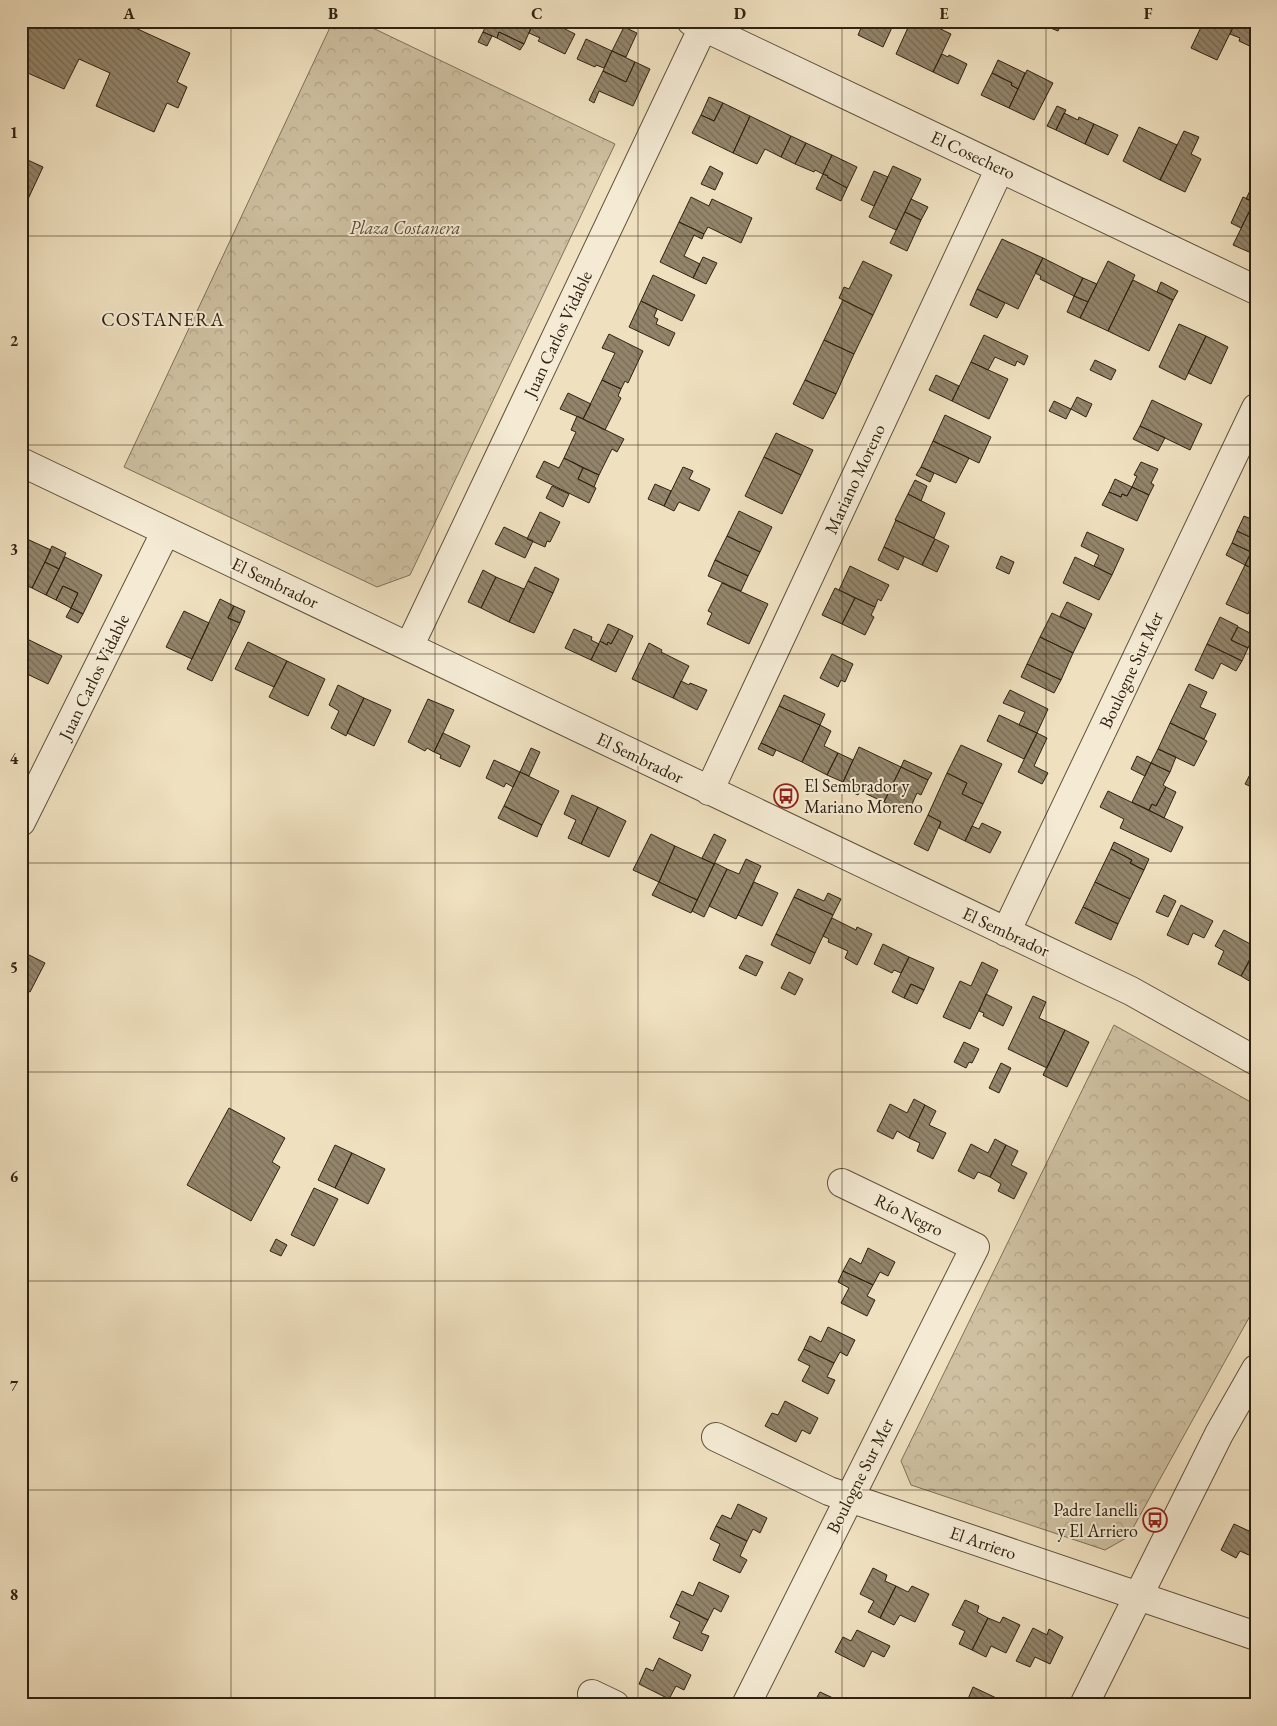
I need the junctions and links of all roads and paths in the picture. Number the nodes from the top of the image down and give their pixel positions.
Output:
1 (700, 23) edge
2 (1000, 168) junction
3 (1256, 290) edge
4 (1256, 408) edge
5 (21, 462) edge
6 (166, 531) junction
7 (409, 647) junction
8 (709, 791) junction
9 (21, 822) edge
10 (1006, 932) junction
11 (1256, 1061) edge
12 (842, 1183) dead end
13 (975, 1247) joint
14 (1256, 1369) edge
15 (716, 1437) dead end
16 (850, 1498) junction
17 (1138, 1596) junction
18 (1256, 1636) edge
19 (746, 1705) edge
20 (1084, 1705) edge

1 - 2 street, El Cosechero
1 - 7 street, Juan Carlos Vidable
2 - 3 street, El Cosechero
2 - 8 street, Mariano Moreno
4 - 10 street, Boulogne Sur Mer
5 - 6 street, El Sembrador
6 - 7 street, El Sembrador
6 - 9 street, Juan Carlos Vidable
7 - 8 street, El Sembrador
8 - 10 street, El Sembrador
10 - 11 street, El Sembrador
12 - 13 street, Río Negro
13 - 16 street, Boulogne Sur Mer
14 - 17 street
15 - 16 street, El Arriero
16 - 17 street, El Arriero
16 - 19 street, Boulogne Sur Mer
17 - 18 street, El Arriero
17 - 20 street

